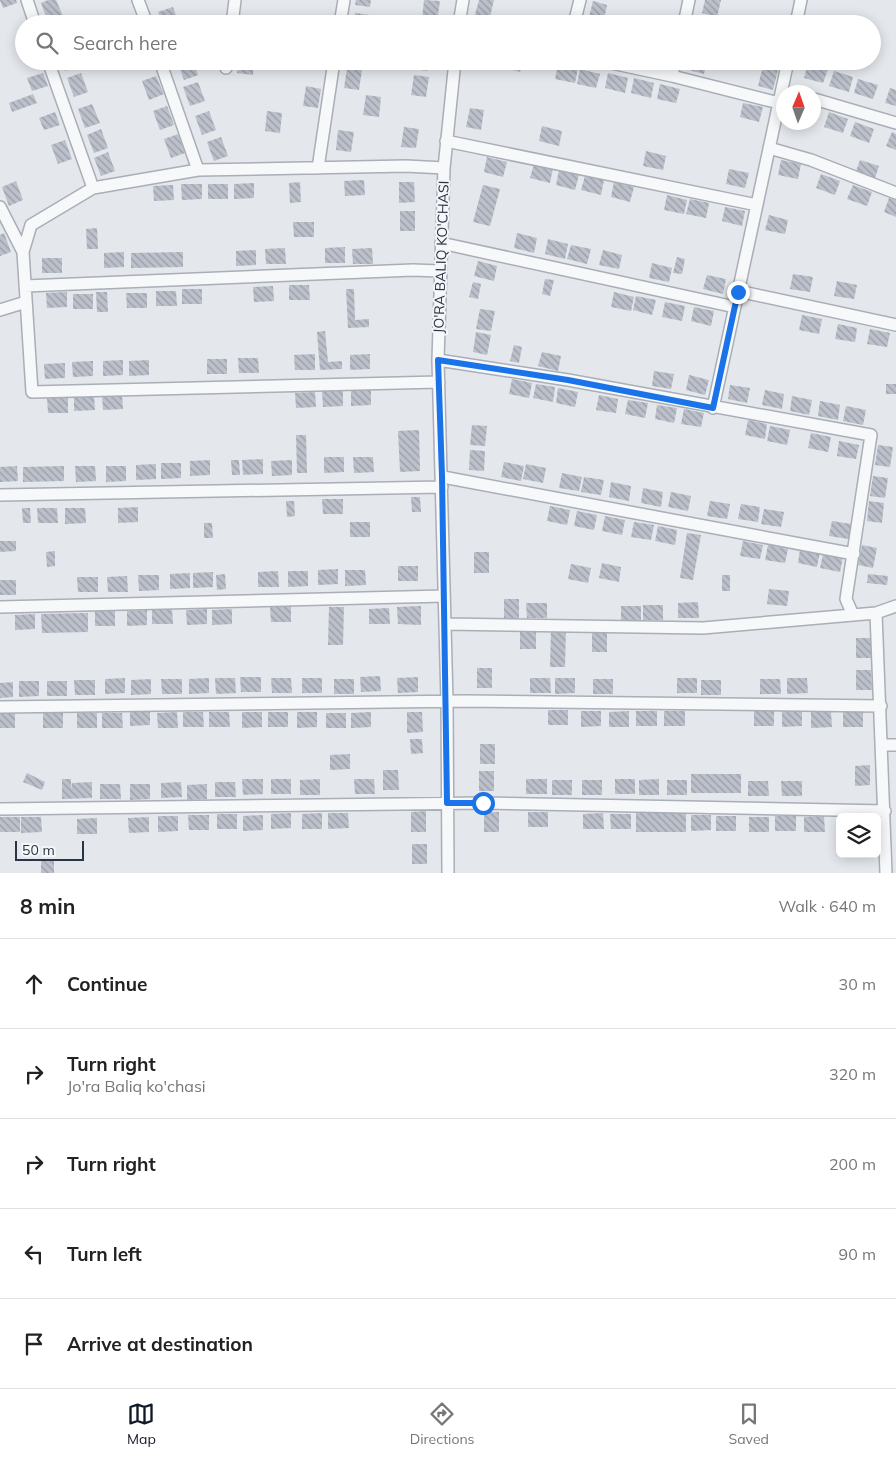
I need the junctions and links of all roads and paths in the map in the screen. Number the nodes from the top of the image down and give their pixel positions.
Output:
1 (27, 0) edge
2 (138, 0) edge
3 (235, 0) edge
4 (344, 0) edge
5 (463, 0) edge
6 (580, 0) edge
7 (689, 0) edge
8 (801, 0) edge
9 (32, 15) edge
10 (144, 15) edge
11 (233, 15) edge
12 (342, 15) edge
13 (460, 15) edge
14 (576, 15) edge
15 (686, 15) edge
16 (798, 15) edge
17 (51, 70) edge
18 (163, 70) edge
19 (333, 70) edge
20 (454, 70) edge
21 (644, 70) edge
22 (674, 70) edge
23 (787, 70) edge
24 (672, 76) junction
25 (786, 85) edge
26 (776, 101) edge
27 (821, 101) edge
28 (776, 116) edge
29 (896, 123) edge
30 (446, 141) junction
31 (769, 148) junction
32 (318, 168) junction
33 (444, 168) junction
34 (198, 170) junction
35 (93, 188) junction
36 (896, 193) edge
37 (757, 205) junction
38 (0, 206) edge
39 (441, 242) junction
40 (23, 252) junction
41 (439, 271) junction
42 (25, 286) junction
43 (738, 292) junction
44 (26, 302) junction
45 (735, 307) junction
46 (0, 310) edge
47 (896, 325) edge
48 (438, 360) junction
49 (439, 382) junction
50 (713, 408) junction
51 (442, 482) junction
52 (0, 495) edge
53 (854, 554) junction
54 (444, 596) junction
55 (896, 606) edge
56 (0, 607) edge
57 (876, 613) junction
58 (853, 615) junction
59 (445, 624) junction
60 (447, 702) junction
61 (881, 706) junction
62 (0, 707) edge
63 (882, 745) junction
64 (896, 745) edge
65 (447, 803) junction
66 (0, 809) edge
67 (885, 811) junction
68 (891, 847) edge
69 (448, 873) edge
70 (886, 873) edge

1 - 9 street
2 - 10 street
3 - 11 street
4 - 12 street
5 - 13 street
6 - 14 street
7 - 15 street
8 - 16 street
17 - 35 street
18 - 34 street
19 - 32 street
20 - 30 street, JO'RA BALIQ KO'CHASI
21 - 24 street
22 - 24 street
23 - 25 street
24 - 26 street
27 - 29 street
28 - 31 street
30 - 33 street, JO'RA BALIQ KO'CHASI
30 - 37 street
31 - 36 street
31 - 37 street
32 - 33 street
32 - 34 street
33 - 39 street, JO'RA BALIQ KO'CHASI
34 - 35 street
35 - 40 street
37 - 43 street
38 - 40 street
39 - 41 street, JO'RA BALIQ KO'CHASI
39 - 45 street
40 - 42 street
41 - 42 street
41 - 48 street, JO'RA BALIQ KO'CHASI
42 - 44 street
43 - 45 street
43 - 47 street
44 - 46 street
44 - 49 street
45 - 50 street
48 - 49 street, JO'RA BALIQ KO'CHASI
48 - 50 street
49 - 51 street, JO'RA BALIQ KO'CHASI
50 - 53 street
51 - 52 street
51 - 53 street
51 - 54 street, JO'RA BALIQ KO'CHASI
53 - 58 street
54 - 56 street
54 - 59 street, JO'RA BALIQ KO'CHASI
55 - 57 street
57 - 58 street
57 - 61 street
58 - 59 street
59 - 60 street, JO'RA BALIQ KO'CHASI
60 - 61 street
60 - 62 street
60 - 65 street, JO'RA BALIQ KO'CHASI
61 - 63 street
63 - 64 street
63 - 67 street
65 - 66 street
65 - 67 street
65 - 69 street, JO'RA BALIQ KO'CHASI
67 - 68 street
68 - 70 street

